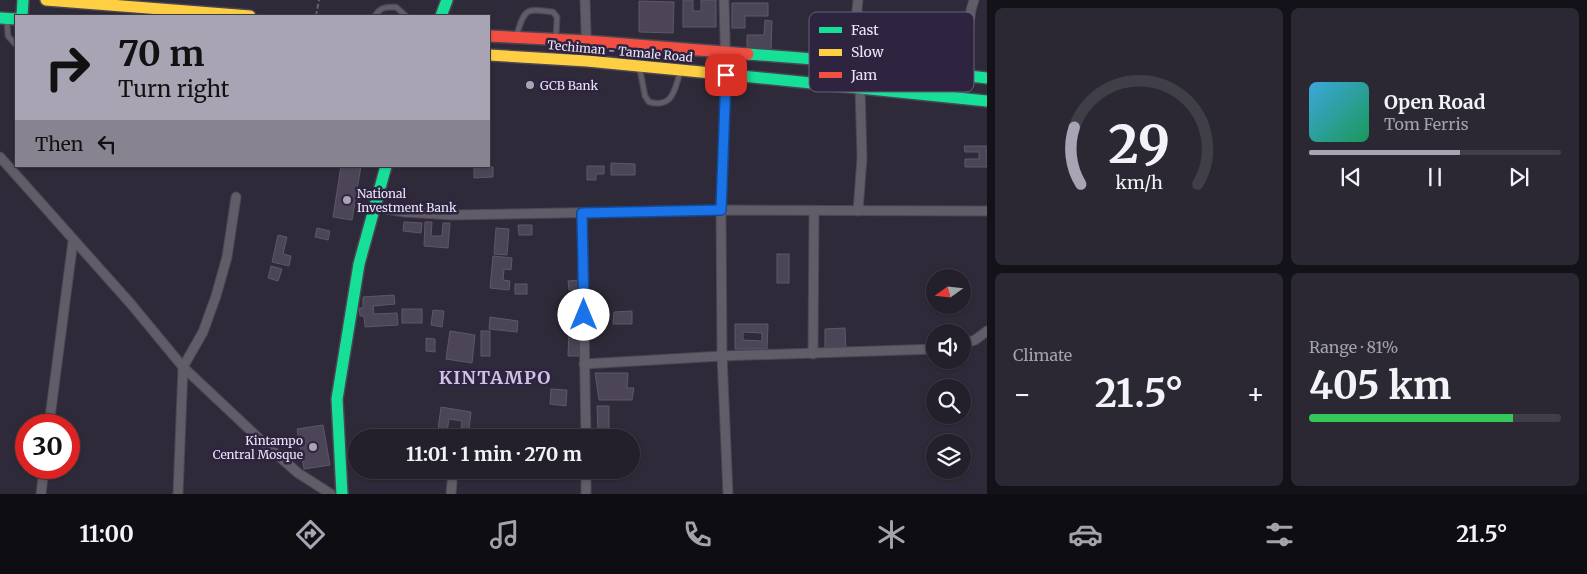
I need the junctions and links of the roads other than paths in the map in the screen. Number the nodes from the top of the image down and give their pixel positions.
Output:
1 (23, 0) edge
2 (46, 0) edge
3 (447, 0) edge
4 (585, 0) edge
5 (724, 0) edge
6 (22, 15) edge
7 (237, 15) edge
8 (376, 15) edge
9 (405, 15) edge
10 (441, 15) edge
11 (8, 18) edge
12 (490, 36) edge
13 (516, 38) junction
14 (556, 41) junction
15 (587, 42) junction
16 (15, 44) edge
17 (650, 47) junction
18 (726, 53) junction
19 (490, 55) edge
20 (809, 59) edge
21 (587, 61) junction
22 (639, 66) junction
23 (651, 68) junction
24 (681, 70) junction
25 (726, 75) junction
26 (974, 77) edge
27 (987, 78) edge
28 (809, 83) edge
29 (860, 92) edge
30 (899, 92) edge
31 (987, 101) edge
32 (0, 157) edge
33 (386, 167) edge
34 (236, 197) dead end
35 (375, 206) junction
36 (721, 210) junction
37 (814, 210) junction
38 (858, 211) junction
39 (987, 211) edge
40 (582, 213) junction
41 (74, 241) junction
42 (987, 331) edge
43 (971, 341) edge
44 (926, 349) edge
45 (813, 354) junction
46 (722, 356) junction
47 (584, 364) junction
48 (183, 367) junction
49 (50, 414) edge
50 (586, 429) edge
51 (43, 479) edge
52 (586, 479) edge
53 (452, 482) dead end
54 (41, 494) edge
55 (178, 494) edge
56 (331, 494) edge
57 (342, 494) edge
58 (452, 494) edge
59 (586, 494) edge
60 (728, 494) edge

1 - 6 main road
2 - 7 main road
3 - 10 main road
4 - 15 street
5 - 18 street
8 - 9 lane
11 - 16 lane
12 - 13 main road, Techiman - Tamale Road
13 - 14 main road, Techiman - Tamale Road
13 - 14 lane
14 - 15 main road, Techiman - Tamale Road
15 - 17 main road, Techiman - Tamale Road
15 - 21 street
17 - 18 main road, Techiman - Tamale Road
17 - 23 main road
18 - 20 main road, Techiman - Tamale Road
18 - 25 street
19 - 21 main road, Techiman - Tamale Road
21 - 22 main road, Techiman - Tamale Road
22 - 23 main road, Techiman - Tamale Road
22 - 24 lane
23 - 24 main road, Techiman - Tamale Road
24 - 25 main road, Techiman - Tamale Road
25 - 28 main road, Techiman - Tamale Road
25 - 36 street
26 - 27 main road, Techiman - Tamale Road
29 - 38 street
30 - 31 main road, Techiman - Tamale Road
32 - 41 street
33 - 35 main road
34 - 48 street
35 - 40 street
35 - 57 main road
36 - 37 street
36 - 40 street
36 - 46 street
37 - 38 street
37 - 45 street
38 - 39 street
40 - 47 street
41 - 48 street
41 - 49 street
42 - 43 street
44 - 45 street
45 - 46 street
46 - 47 street
46 - 60 street
47 - 50 street
48 - 55 street
48 - 56 street
51 - 54 street
52 - 59 street
53 - 58 street

